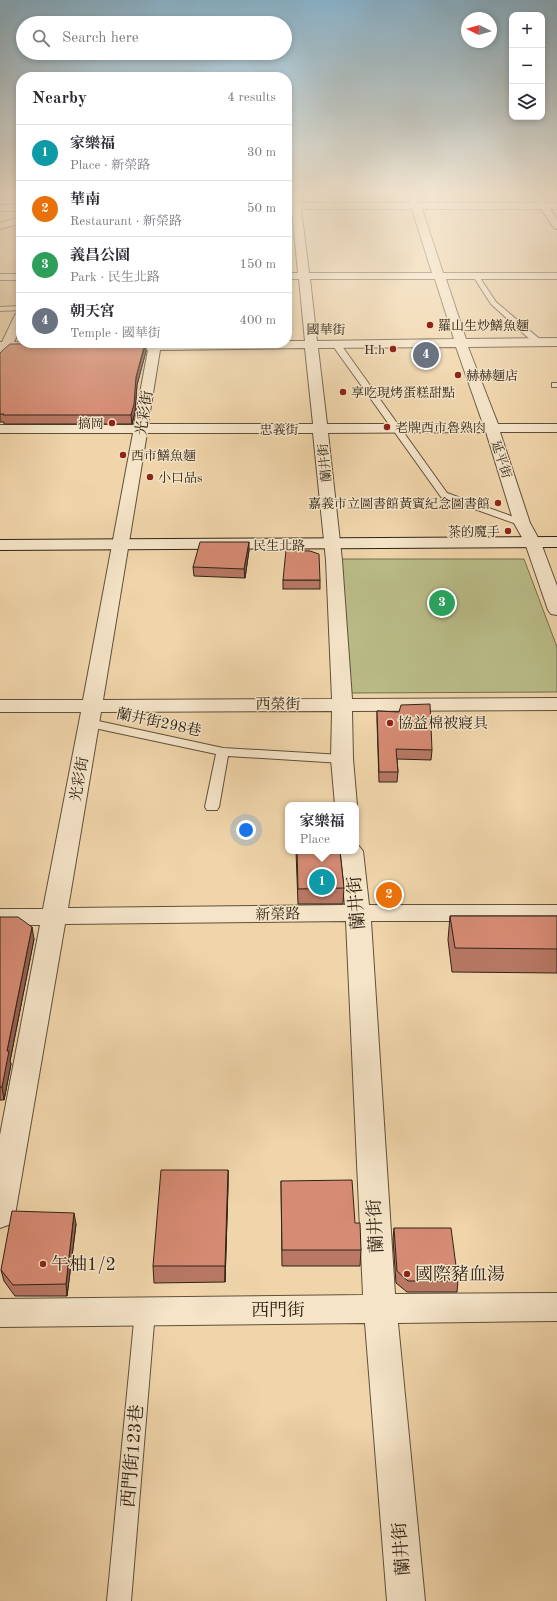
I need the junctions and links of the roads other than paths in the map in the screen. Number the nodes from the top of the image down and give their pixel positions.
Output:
1 (303, 269) edge
2 (437, 269) edge
3 (292, 276) edge
4 (304, 276) junction
5 (439, 276) junction
6 (476, 276) junction
7 (557, 276) edge
8 (0, 277) edge
9 (16, 277) edge
10 (16, 308) edge
11 (0, 309) edge
12 (16, 324) edge
13 (557, 342) edge
14 (461, 343) junction
15 (538, 343) junction
16 (292, 344) edge
17 (311, 344) junction
18 (336, 344) junction
19 (16, 347) edge
20 (2, 348) edge
21 (154, 348) edge
22 (0, 428) edge
23 (492, 428) junction
24 (557, 428) edge
25 (142, 429) junction
26 (320, 429) junction
27 (396, 429) junction
28 (522, 523) junction
29 (533, 542) junction
30 (557, 542) edge
31 (121, 545) junction
32 (332, 545) junction
33 (1, 546) edge
34 (557, 610) edge
35 (342, 704) junction
36 (557, 704) edge
37 (0, 706) edge
38 (91, 714) junction
39 (223, 752) junction
40 (342, 759) junction
41 (346, 802) edge
42 (212, 807) dead end
43 (351, 854) edge
44 (358, 913) junction
45 (557, 913) edge
46 (0, 917) edge
47 (54, 917) junction
48 (0, 1215) edge
49 (557, 1307) edge
50 (380, 1309) junction
51 (145, 1311) junction
52 (0, 1313) edge
53 (119, 1601) edge
54 (406, 1601) edge

1 - 4 street, 蘭井街
2 - 5 street, 延平街
3 - 4 street
4 - 5 street
4 - 17 street, 蘭井街
5 - 6 street
5 - 14 street, 延平街
6 - 7 street
6 - 15 lane
8 - 9 street
10 - 11 lane
12 - 20 street
13 - 15 street, 國華街
14 - 15 street, 國華街
14 - 18 street, 國華街
14 - 23 street, 延平街
16 - 17 street, 國華街
17 - 18 street, 國華街
17 - 26 street, 蘭井街
18 - 27 lane
19 - 20 street
21 - 25 street, 光彩街
22 - 25 street, 忠義街
23 - 24 street, 忠義街
23 - 27 street, 忠義街
23 - 28 street, 延平街
25 - 26 street, 忠義街
25 - 31 street, 光彩街
26 - 27 street, 忠義街
26 - 32 street, 蘭井街
27 - 28 lane
28 - 29 street, 延平街
29 - 30 street, 民生北路
29 - 32 street, 民生北路
29 - 34 street, 延平街
31 - 32 street, 民生北路
31 - 33 street, 民生北路
31 - 38 street, 光彩街
32 - 35 street, 蘭井街
35 - 36 street, 西榮街
35 - 38 street, 西榮街
35 - 40 street, 蘭井街
37 - 38 street, 西榮街
38 - 39 lane, 蘭井街298巷
38 - 47 street, 光彩街
39 - 40 lane, 蘭井街298巷
39 - 42 lane
40 - 41 street, 蘭井街
43 - 44 street, 蘭井街
44 - 45 street, 新榮路
44 - 47 street, 新榮路
44 - 50 street, 蘭井街
46 - 47 street, 新榮路
47 - 48 street, 光彩街
49 - 50 street, 西門街
50 - 51 street, 西門街
50 - 54 street, 蘭井街
51 - 52 street, 西門街
51 - 53 lane, 西門街123巷

